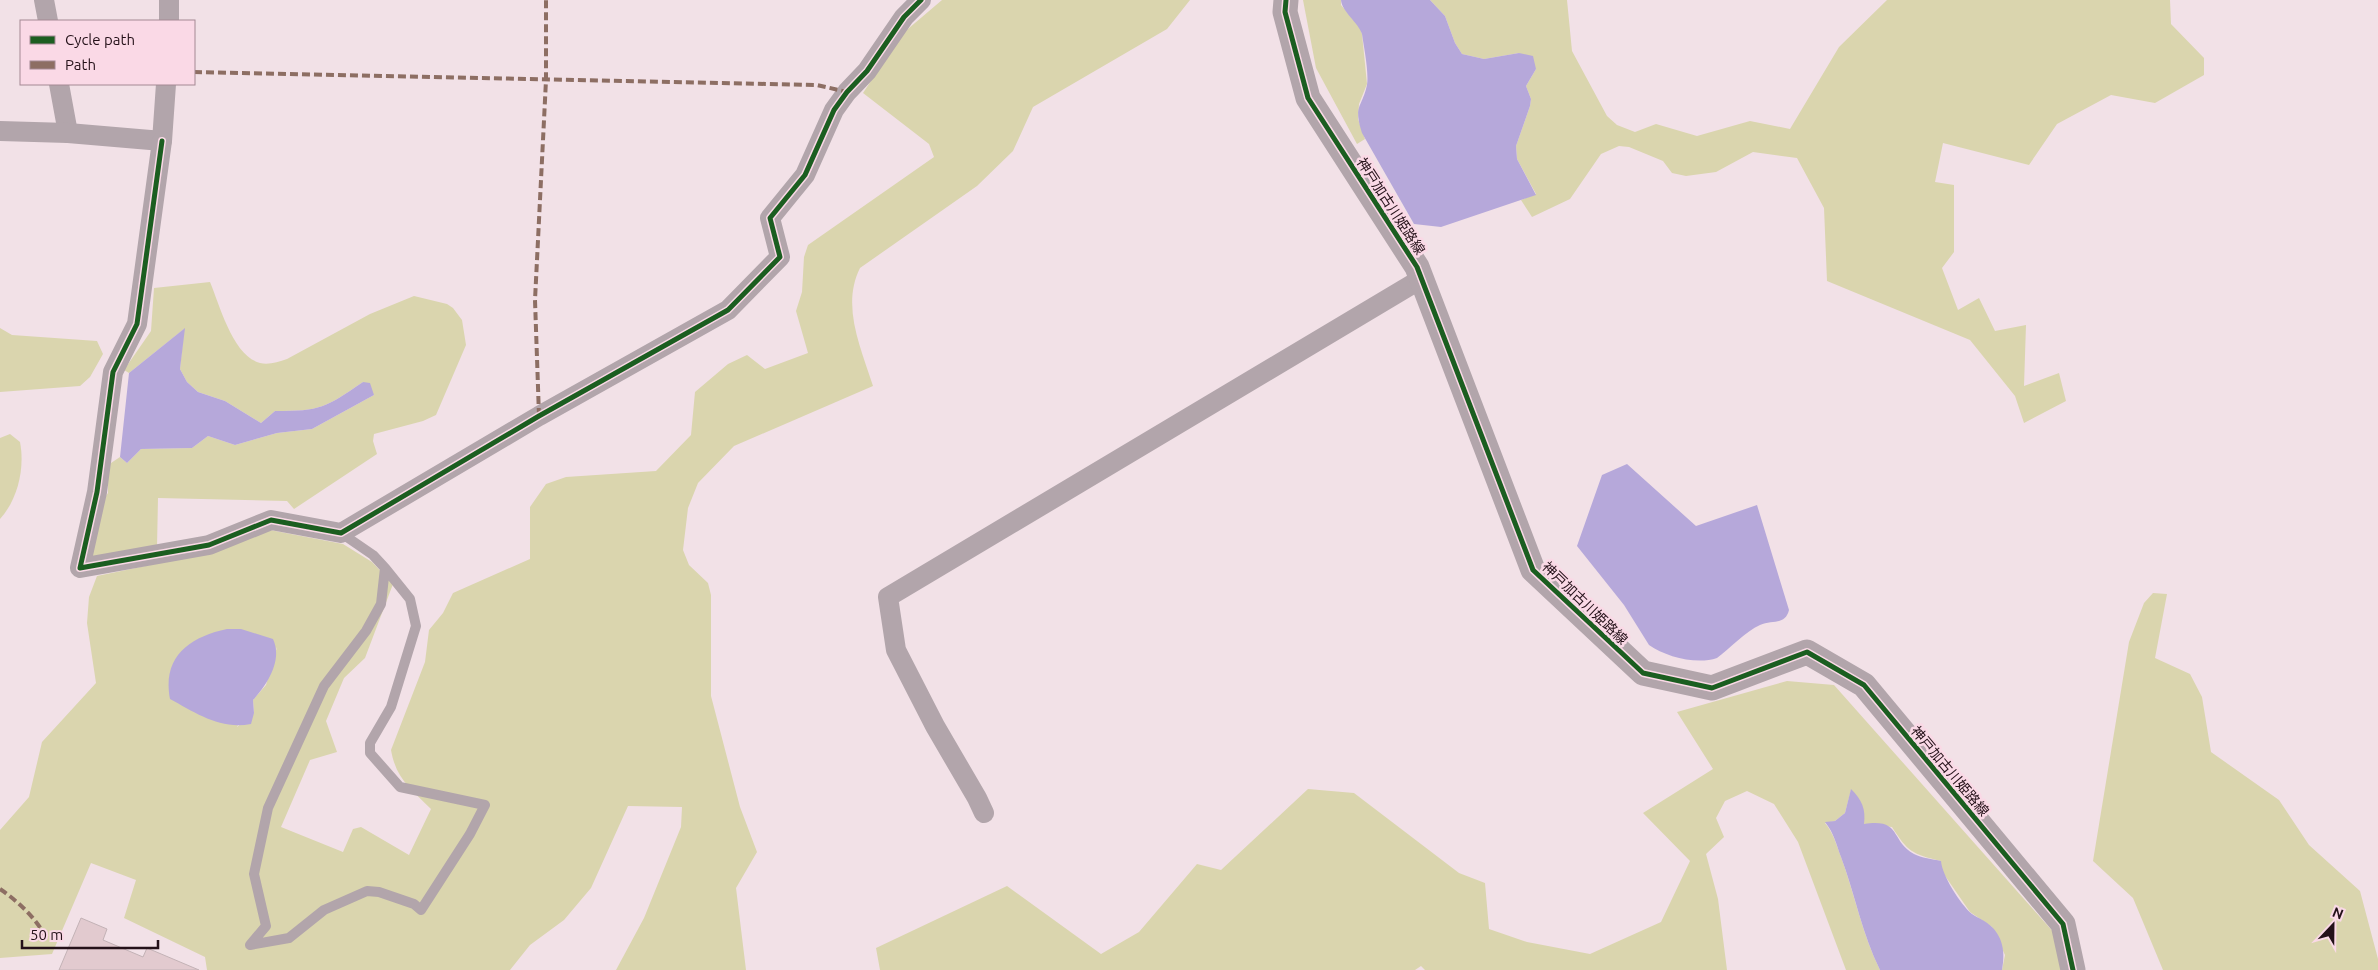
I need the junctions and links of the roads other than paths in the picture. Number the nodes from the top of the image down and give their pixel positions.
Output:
1 (44, 0) edge
2 (169, 0) edge
3 (921, 0) edge
4 (1286, 0) edge
5 (48, 20) edge
6 (169, 20) edge
7 (59, 85) edge
8 (166, 85) edge
9 (0, 131) edge
10 (68, 133) junction
11 (162, 141) junction
12 (1421, 279) junction
13 (341, 533) junction
14 (385, 568) junction
15 (984, 813) dead end
16 (2074, 970) edge

1 - 5 street
2 - 6 street
3 - 13 street
4 - 12 street, 神戸加古川姫路線
7 - 10 street
8 - 11 street
9 - 10 street
10 - 11 street
11 - 13 street
12 - 15 street
12 - 16 street, 神戸加古川姫路線
13 - 14 lane
14 - 14 lane

